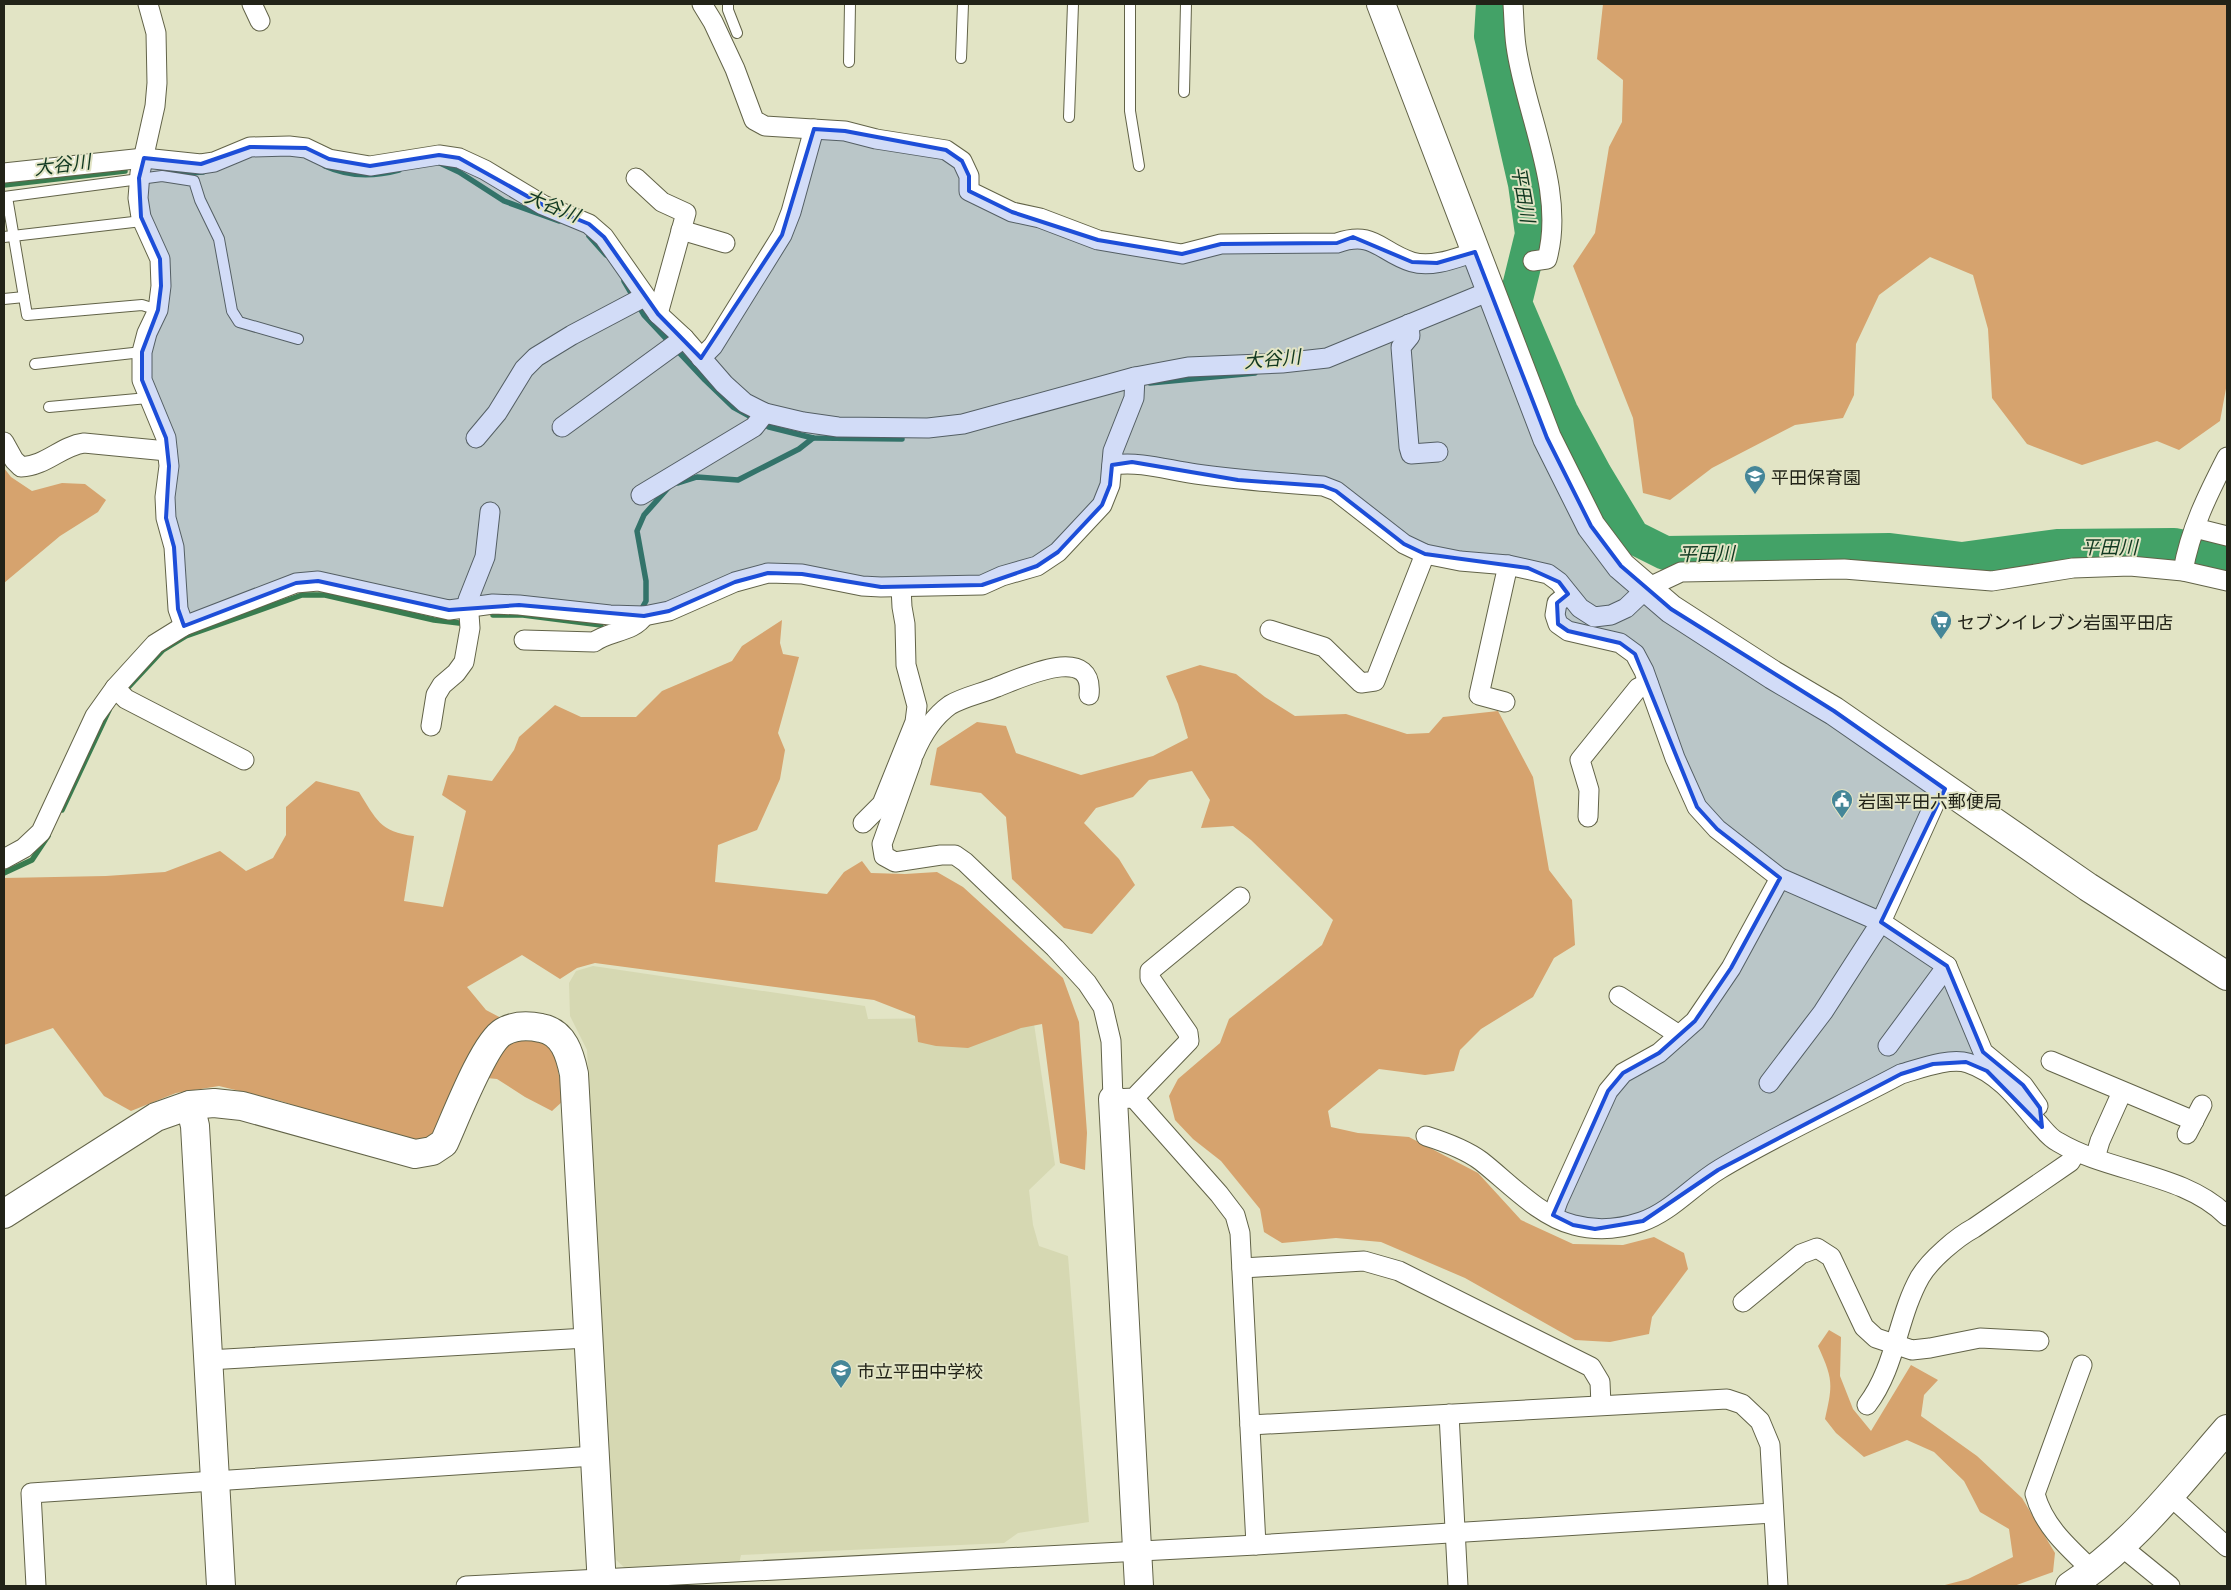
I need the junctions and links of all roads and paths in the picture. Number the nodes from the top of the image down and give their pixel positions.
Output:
1 (148, 4) edge
2 (702, 4) edge
3 (728, 4) edge
4 (850, 4) edge
5 (963, 4) edge
6 (1073, 4) edge
7 (1130, 4) edge
8 (1186, 4) edge
9 (1381, 4) edge
10 (1513, 4) edge
11 (737, 32) dead end
12 (961, 58) dead end
13 (848, 62) dead end
14 (1184, 92) dead end
15 (1070, 117) dead end
16 (814, 129) junction
17 (144, 158) junction
18 (1139, 166) dead end
19 (4, 173) edge
20 (139, 178) junction
21 (636, 178) dead end
22 (5, 197) edge
23 (142, 221) junction
24 (681, 230) junction
25 (9, 236) edge
26 (725, 243) dead end
27 (1475, 252) junction
28 (1533, 261) dead end
29 (1490, 291) junction
30 (24, 297) junction
31 (4, 298) edge
32 (637, 300) junction
33 (158, 310) junction
34 (658, 314) junction
35 (1409, 324) junction
36 (298, 339) dead end
37 (677, 344) junction
38 (142, 352) junction
39 (701, 358) junction
40 (35, 364) dead end
41 (1135, 377) junction
42 (148, 398) junction
43 (49, 407) dead end
44 (760, 419) junction
45 (562, 426) dead end
46 (476, 438) dead end
47 (4, 442) edge
48 (167, 451) junction
49 (1438, 452) dead end
50 (2227, 457) edge
51 (1112, 465) junction
52 (641, 495) dead end
53 (490, 512) dead end
54 (2193, 532) junction
55 (2227, 536) edge
56 (1425, 554) junction
57 (2184, 564) junction
58 (1508, 565) junction
59 (2227, 581) edge
60 (901, 587) junction
61 (1647, 588) junction
62 (1568, 594) junction
63 (468, 609) junction
64 (644, 616) junction
65 (184, 626) junction
66 (1270, 630) dead end
67 (524, 640) dead end
68 (1648, 683) junction
69 (115, 688) junction
70 (1089, 695) dead end
71 (1505, 702) dead end
72 (431, 726) dead end
73 (907, 758) junction
74 (244, 760) dead end
75 (1944, 789) junction
76 (1588, 817) dead end
77 (864, 823) dead end
78 (4, 860) edge
79 (1780, 878) junction
80 (1240, 897) dead end
81 (1881, 922) junction
82 (1947, 966) junction
83 (2227, 976) edge
84 (1619, 996) dead end
85 (1679, 1036) junction
86 (1888, 1046) dead end
87 (2052, 1061) dead end
88 (1769, 1083) dead end
89 (2122, 1092) junction
90 (1124, 1099) junction
91 (190, 1106) junction
92 (2194, 1120) dead end
93 (2042, 1127) junction
94 (1426, 1136) dead end
95 (2076, 1152) junction
96 (2095, 1158) junction
97 (4, 1214) edge
98 (1553, 1215) junction
99 (2227, 1216) edge
100 (1242, 1268) junction
101 (1743, 1302) dead end
102 (587, 1338) junction
103 (2039, 1341) dead end
104 (1896, 1345) junction
105 (208, 1360) junction
106 (2082, 1365) dead end
107 (1601, 1405) junction
108 (1867, 1405) dead end
109 (1449, 1414) junction
110 (1250, 1425) junction
111 (2227, 1429) edge
112 (594, 1456) junction
113 (213, 1481) junction
114 (2169, 1495) junction
115 (1773, 1513) junction
116 (1456, 1534) junction
117 (1256, 1545) junction
118 (2122, 1547) junction
119 (2227, 1547) edge
120 (1138, 1551) junction
121 (2093, 1571) junction
122 (602, 1583) edge
123 (36, 1586) edge
124 (221, 1586) edge
125 (466, 1586) edge
126 (1139, 1586) edge
127 (1458, 1586) edge
128 (1778, 1586) edge
129 (2070, 1586) edge
130 (2170, 1586) edge

1 - 17 street
2 - 16 street
3 - 11 lane
4 - 13 lane
5 - 12 lane
6 - 15 lane
7 - 18 lane
8 - 14 lane
9 - 27 street
10 - 28 street
16 - 27 street
16 - 39 street
17 - 19 street
17 - 20 street
17 - 32 street
20 - 22 lane
20 - 23 street
20 - 36 lane
21 - 24 street
22 - 25 lane
23 - 25 lane
23 - 33 street
24 - 26 street
24 - 34 street
25 - 30 lane
27 - 29 street
29 - 35 street
29 - 61 street
30 - 31 lane
30 - 33 lane
32 - 34 street
32 - 46 street
33 - 38 street
34 - 37 street
35 - 41 street
35 - 49 street
37 - 39 street
37 - 45 street
38 - 40 lane
38 - 42 street
39 - 44 street
41 - 44 street
41 - 51 street
42 - 43 lane
42 - 48 street
44 - 52 street
47 - 48 street
48 - 65 street
50 - 54 street
51 - 56 street
51 - 60 street
53 - 63 street
54 - 55 street
54 - 57 street
56 - 58 street
56 - 66 street
57 - 59 street
57 - 61 street
58 - 62 street
58 - 71 street
60 - 64 street
60 - 73 street
61 - 62 street
61 - 75 street
62 - 68 street
63 - 64 street
63 - 65 street
63 - 72 street
64 - 67 street
65 - 69 street
68 - 76 street
68 - 79 street
69 - 74 street
69 - 78 street
70 - 73 street
73 - 77 street
73 - 90 street
75 - 81 street
75 - 83 street
79 - 81 street
79 - 85 street
80 - 90 street
81 - 82 street
81 - 88 street
82 - 86 street
82 - 93 street
84 - 85 street
85 - 98 street
87 - 89 street
89 - 92 street
89 - 96 street
90 - 100 street
90 - 120 street
91 - 97 street
91 - 102 street
91 - 105 street
93 - 95 street
93 - 98 street
94 - 98 street
95 - 96 street
95 - 104 street
96 - 99 street
100 - 107 street
100 - 110 street
101 - 104 street
102 - 105 street
102 - 112 street
103 - 104 street
104 - 108 street
105 - 113 street
106 - 121 street
107 - 109 street
107 - 115 street
109 - 110 street
109 - 116 street
110 - 117 street
111 - 114 street
112 - 113 street
112 - 122 street
113 - 123 street
113 - 124 street
114 - 118 street
114 - 119 street
115 - 116 street
115 - 128 street
116 - 117 street
116 - 127 street
117 - 120 street
118 - 121 street
118 - 130 street
120 - 122 street
120 - 126 street
121 - 129 street
122 - 125 street

